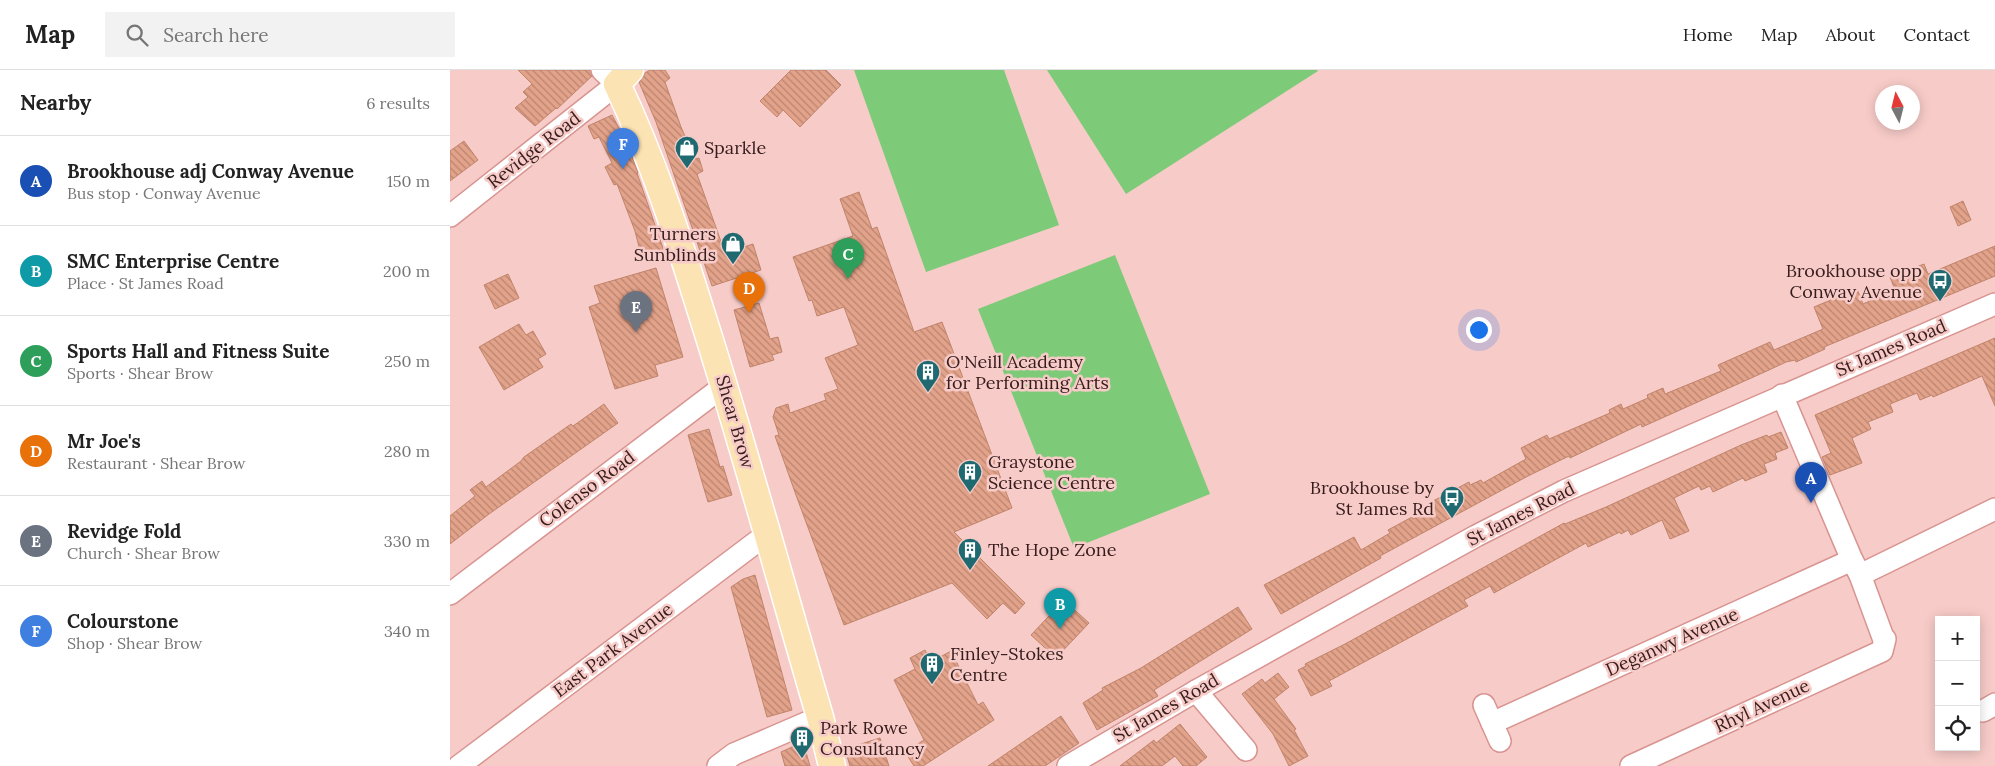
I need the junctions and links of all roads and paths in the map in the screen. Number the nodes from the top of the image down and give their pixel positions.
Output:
1 (616, 75) edge
2 (450, 216) edge
3 (1995, 304) edge
4 (725, 385) junction
5 (1782, 395) junction
6 (1995, 509) edge
7 (767, 534) junction
8 (1856, 568) junction
9 (450, 594) edge
10 (1196, 690) junction
11 (820, 717) junction
12 (1492, 723) dead end
13 (1246, 750) dead end
14 (1079, 763) edge
15 (459, 766) edge
16 (718, 766) edge
17 (832, 766) edge
18 (1631, 766) edge

1 - 2 street, Revidge Road
1 - 4 main road, Shear Brow
3 - 5 street, St James Road
4 - 7 main road, Shear Brow
4 - 9 street, Colenso Road
5 - 8 street
5 - 10 street, St James Road
6 - 8 street, Deganwy Avenue
7 - 11 main road, Shear Brow
7 - 15 street, East Park Avenue
8 - 12 street, Deganwy Avenue
8 - 18 street, Rhyl Avenue
10 - 13 street
10 - 14 street, St James Road
11 - 16 street
11 - 17 main road, Shear Brow

